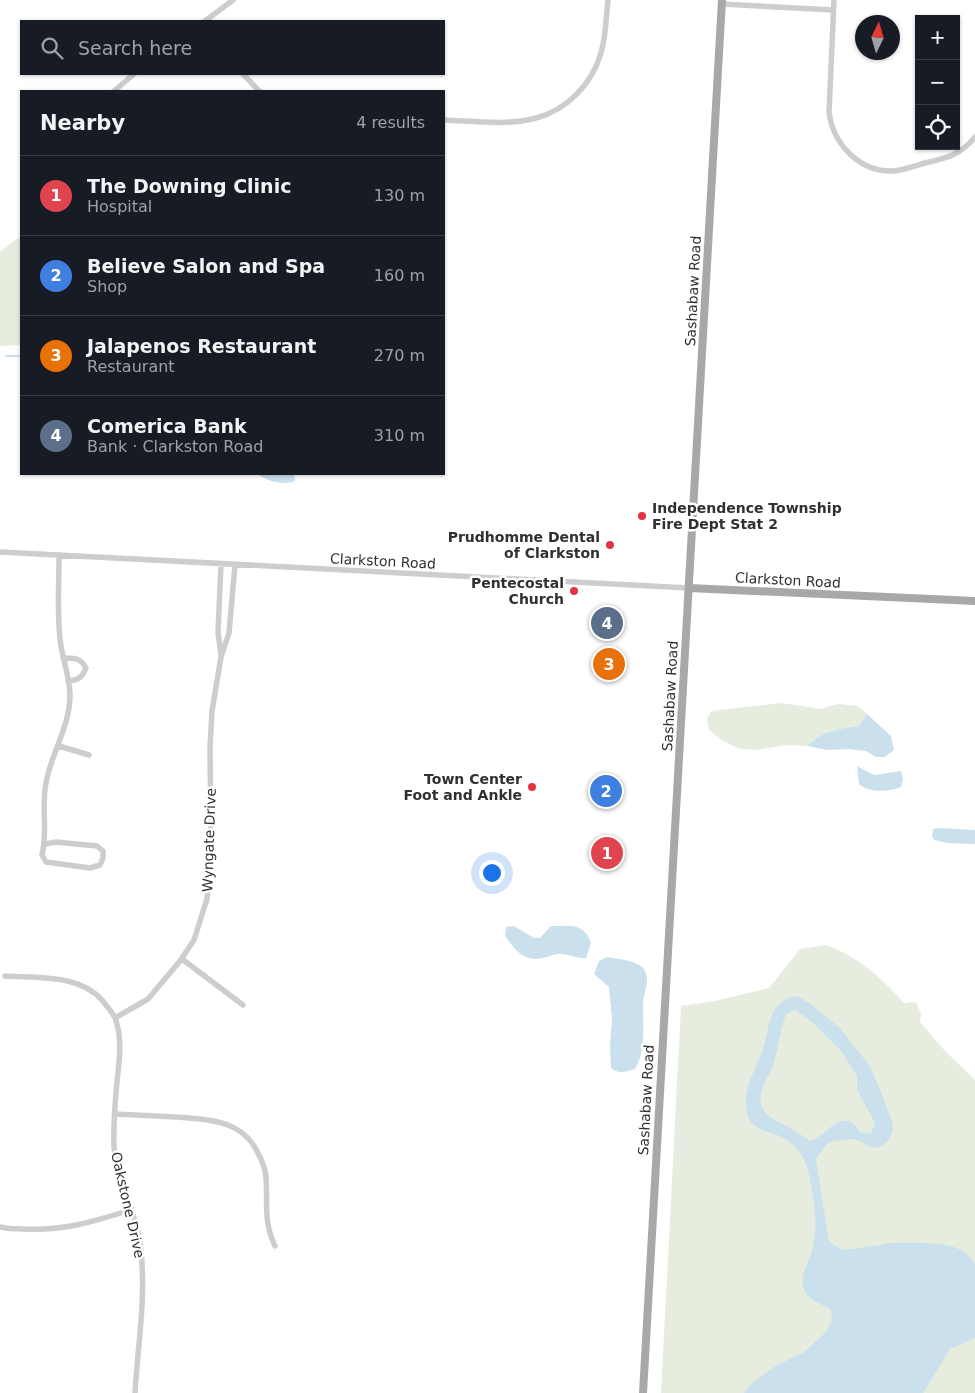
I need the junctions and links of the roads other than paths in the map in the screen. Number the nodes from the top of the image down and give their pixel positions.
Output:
1 (233, 0) edge
2 (608, 0) edge
3 (834, 0) edge
4 (722, 2) edge
5 (833, 10) junction
6 (206, 20) edge
7 (133, 75) edge
8 (244, 75) edge
9 (115, 90) edge
10 (258, 90) edge
11 (445, 120) edge
12 (975, 137) edge
13 (0, 552) edge
14 (59, 555) junction
15 (221, 564) junction
16 (235, 565) junction
17 (689, 588) junction
18 (975, 601) edge
19 (221, 657) junction
20 (63, 658) junction
21 (68, 682) junction
22 (58, 746) junction
23 (89, 756) dead end
24 (45, 844) junction
25 (182, 959) junction
26 (5, 976) dead end
27 (243, 1005) dead end
28 (115, 1018) junction
29 (115, 1114) junction
30 (130, 1210) junction
31 (0, 1227) edge
32 (275, 1246) dead end
33 (136, 1393) edge
34 (643, 1393) edge

1 - 6 street
2 - 11 street
3 - 5 street
4 - 5 street
4 - 17 main road, Sashabaw Road
5 - 12 street
7 - 9 street
8 - 10 street
13 - 14 street, Clarkston Road
14 - 15 street, Clarkston Road
14 - 20 street
15 - 16 street, Clarkston Road
15 - 19 street, Wyngate Drive
16 - 17 street, Clarkston Road
16 - 19 street, Wyngate Drive
17 - 18 main road, Clarkston Road
17 - 34 main road, Sashabaw Road
19 - 25 street, Wyngate Drive
20 - 21 street
20 - 21 street
21 - 22 street
22 - 23 street
22 - 24 street
24 - 24 street
25 - 27 street
25 - 28 street, Wyngate Drive
26 - 28 street
28 - 29 street, Oakstone Drive
29 - 30 street, Oakstone Drive
29 - 32 street
30 - 31 street
30 - 33 street, Oakstone Drive

